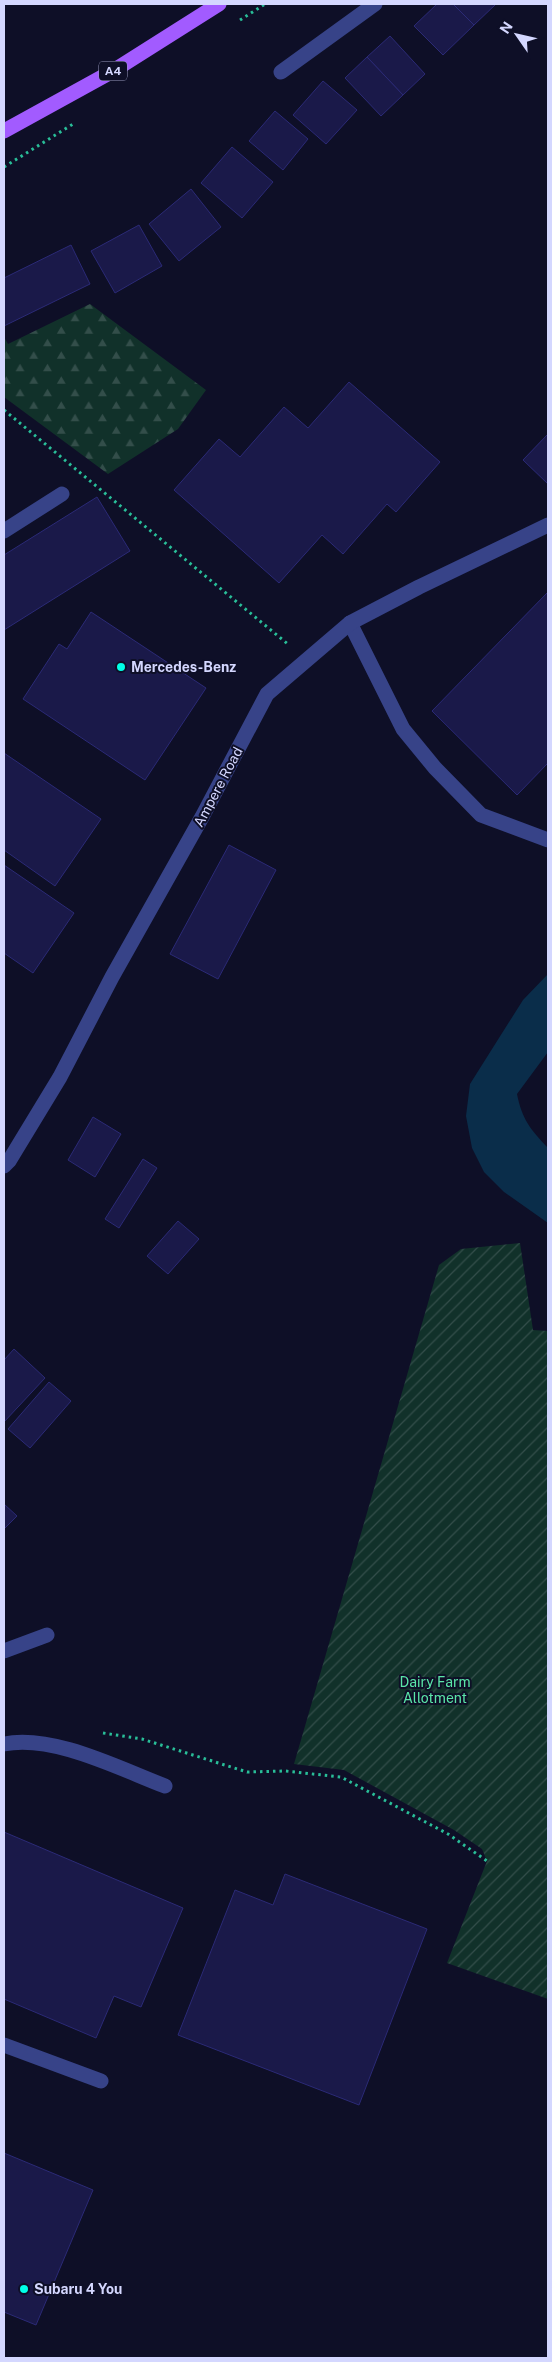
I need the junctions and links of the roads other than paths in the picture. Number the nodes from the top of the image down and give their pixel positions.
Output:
1 (218, 4) edge
2 (375, 4) edge
3 (281, 72) dead end
4 (4, 131) edge
5 (62, 494) dead end
6 (548, 524) edge
7 (4, 531) edge
8 (350, 623) junction
9 (548, 840) edge
10 (4, 1166) edge
11 (47, 1635) dead end
12 (4, 1651) edge
13 (4, 1744) edge
14 (165, 1786) dead end
15 (4, 2045) edge
16 (101, 2081) dead end

1 - 4 main road, A4
2 - 3 street
5 - 7 street
6 - 8 street, Ampere Road
8 - 9 street
8 - 10 street, Ampere Road
11 - 12 street
13 - 14 street
15 - 16 street

